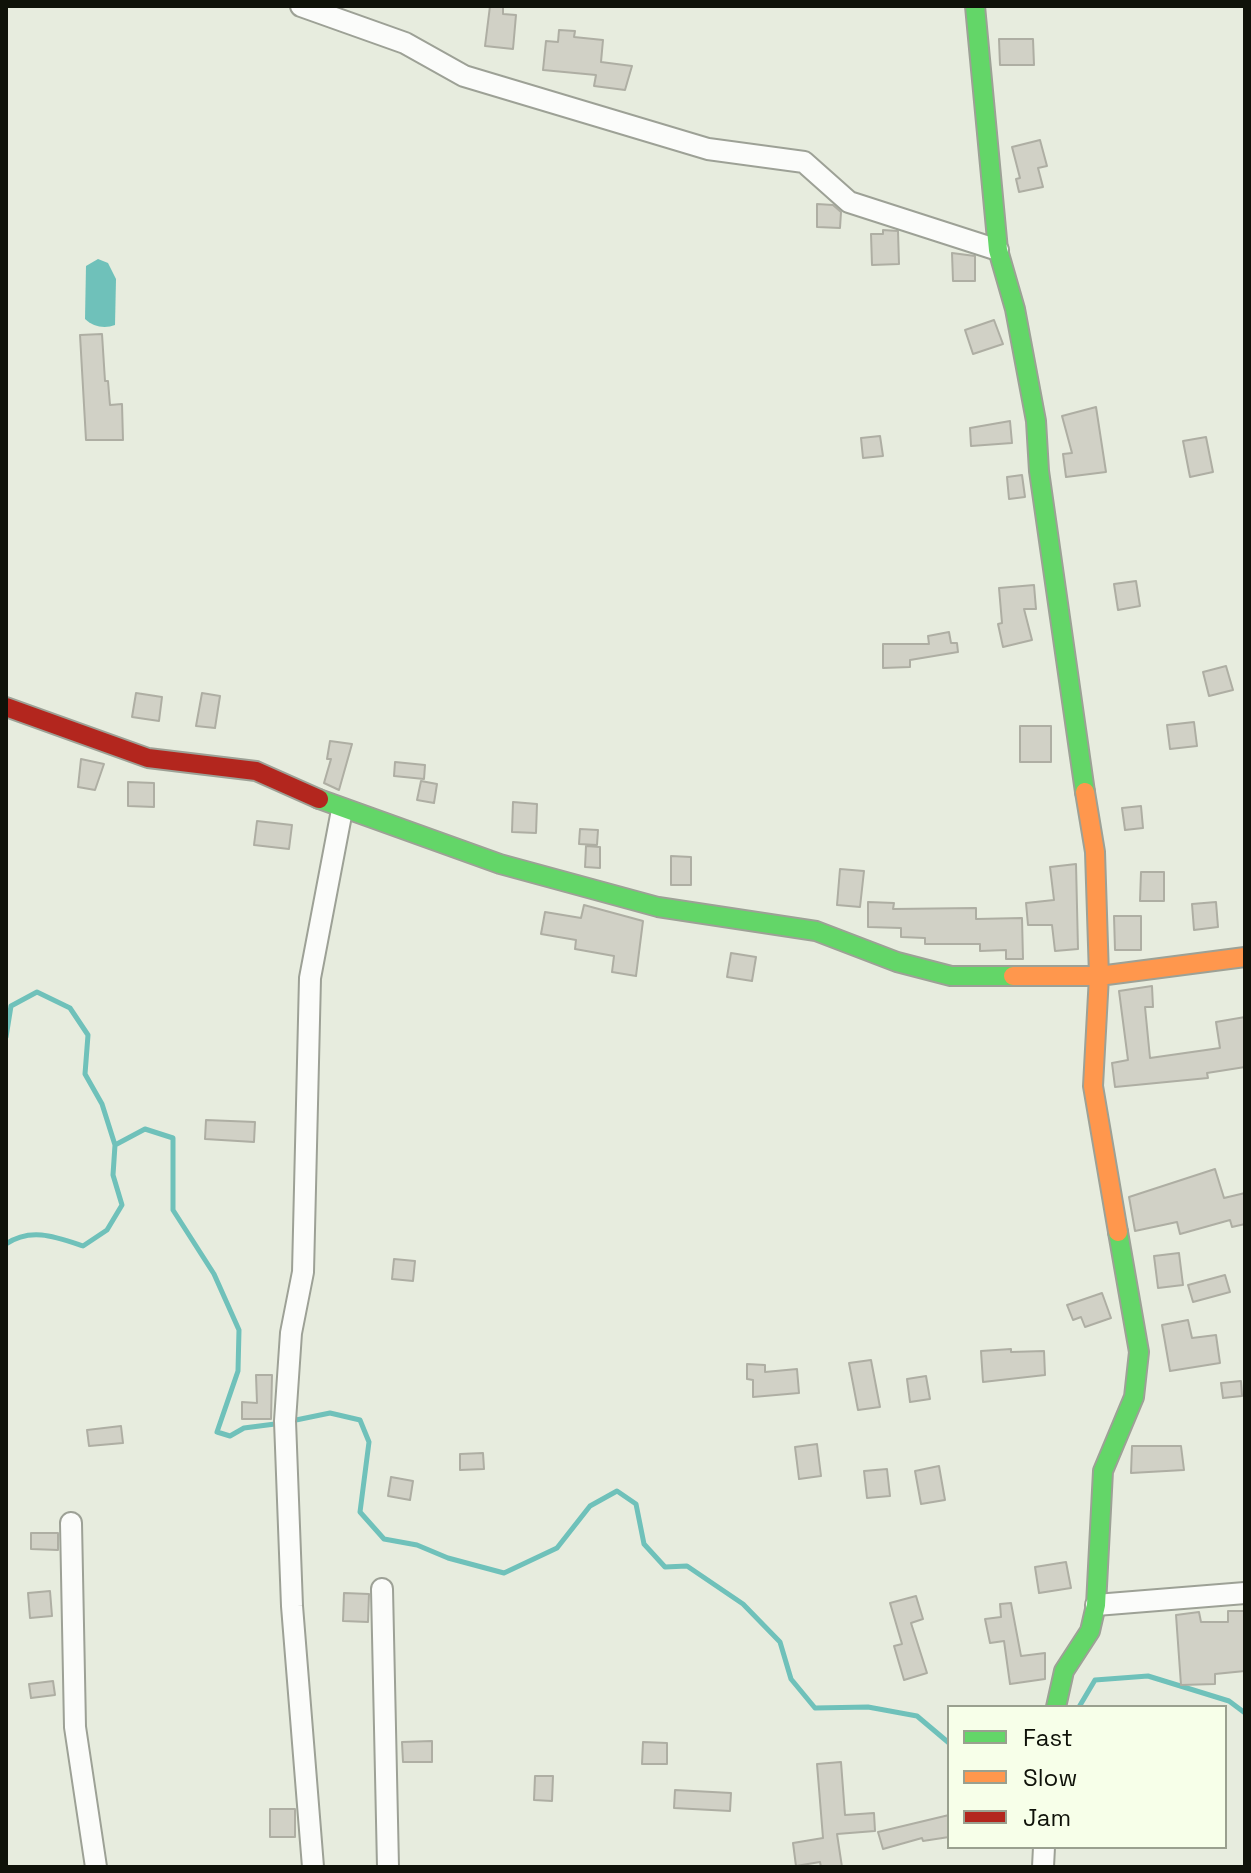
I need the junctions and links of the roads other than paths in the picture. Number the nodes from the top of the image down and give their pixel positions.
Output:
1 (301, 6) edge
2 (975, 6) edge
3 (998, 250) junction
4 (6, 707) edge
5 (342, 810) junction
6 (1245, 957) edge
7 (1099, 976) junction
8 (71, 1523) dead end
9 (382, 1589) dead end
10 (1245, 1593) edge
11 (1096, 1605) junction
12 (1056, 1705) edge
13 (96, 1867) edge
14 (313, 1867) edge
15 (388, 1867) edge

1 - 3 street
2 - 3 street
3 - 7 street
4 - 5 street
5 - 7 street
5 - 14 street
6 - 7 street
7 - 11 street
8 - 13 street
9 - 15 street
10 - 11 street
11 - 12 street

